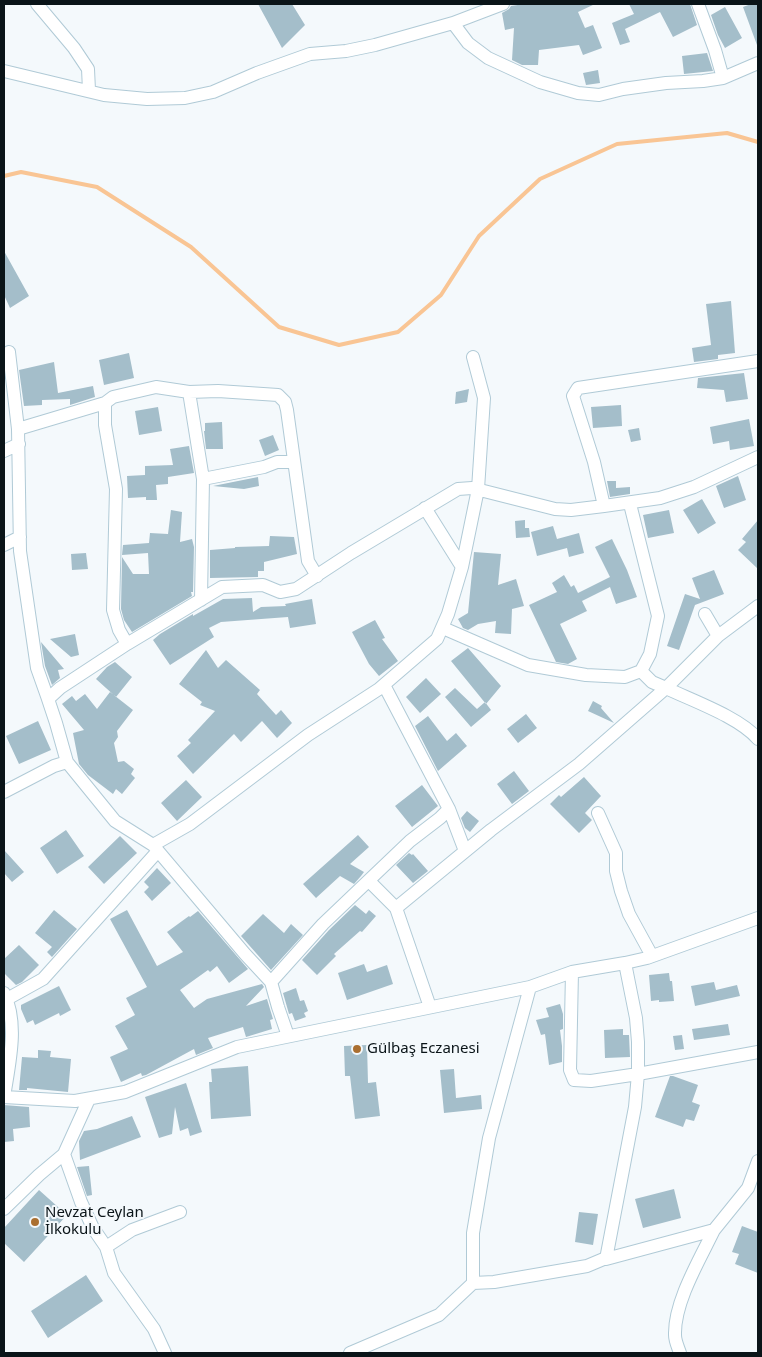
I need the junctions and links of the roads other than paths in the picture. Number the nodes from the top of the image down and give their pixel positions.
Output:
1 (36, 4) edge
2 (503, 4) edge
3 (698, 4) edge
4 (453, 22) junction
5 (758, 63) edge
6 (4, 71) edge
7 (723, 78) junction
8 (89, 90) junction
9 (9, 352) dead end
10 (474, 357) dead end
11 (758, 361) edge
12 (189, 392) junction
13 (106, 403) junction
14 (18, 429) junction
15 (18, 444) junction
16 (4, 451) edge
17 (758, 457) edge
18 (294, 462) junction
19 (203, 479) junction
20 (478, 489) junction
21 (630, 504) junction
22 (604, 506) junction
23 (426, 508) junction
24 (20, 537) junction
25 (4, 545) edge
26 (462, 568) junction
27 (316, 576) junction
28 (201, 600) junction
29 (758, 606) edge
30 (705, 614) dead end
31 (443, 628) junction
32 (718, 636) junction
33 (127, 644) junction
34 (641, 671) junction
35 (384, 685) junction
36 (666, 688) junction
37 (48, 699) junction
38 (758, 738) edge
39 (67, 762) junction
40 (4, 792) edge
41 (449, 809) junction
42 (598, 813) dead end
43 (156, 848) junction
44 (465, 851) junction
45 (369, 880) junction
46 (396, 908) junction
47 (758, 918) edge
48 (652, 956) junction
49 (625, 963) junction
50 (572, 972) junction
51 (271, 982) junction
52 (530, 987) junction
53 (5, 996) edge
54 (430, 1007) junction
55 (288, 1036) junction
56 (758, 1052) edge
57 (638, 1074) junction
58 (4, 1096) edge
59 (89, 1099) junction
60 (64, 1154) junction
61 (758, 1161) edge
62 (753, 1187) edge
63 (4, 1209) edge
64 (180, 1212) dead end
65 (714, 1230) junction
66 (106, 1247) junction
67 (606, 1259) junction
68 (473, 1283) junction
69 (166, 1353) edge
70 (350, 1353) edge
71 (680, 1353) edge

1 - 8 street
2 - 4 street
3 - 7 street
4 - 7 street
4 - 8 street
5 - 7 street
6 - 8 street
9 - 14 street
10 - 20 street
11 - 22 street
12 - 13 street
12 - 18 street
12 - 19 street
13 - 14 street
13 - 33 street
14 - 15 street
15 - 16 street
15 - 24 street
17 - 21 street
18 - 19 street
18 - 27 street
19 - 28 street
20 - 22 street
20 - 23 street
20 - 26 street
21 - 22 street
21 - 34 street
23 - 26 street
23 - 27 street
24 - 25 street
24 - 37 street
26 - 31 street
27 - 28 street
28 - 33 street
29 - 32 street
30 - 32 street
31 - 34 street
31 - 35 street
32 - 36 street
33 - 37 street
34 - 36 street
35 - 41 street
35 - 43 street
36 - 38 street
36 - 44 street
37 - 39 street
39 - 40 street
39 - 43 street
41 - 44 street
41 - 45 street
42 - 48 street
43 - 51 street
43 - 53 street
44 - 46 street
45 - 46 street
45 - 51 street
46 - 54 street
47 - 48 street
48 - 49 street
49 - 50 street
49 - 57 street
50 - 52 street
50 - 57 street
51 - 55 street
52 - 54 street
52 - 68 street
53 - 58 street
54 - 55 street
55 - 59 street
56 - 57 street
57 - 67 street
58 - 59 street
59 - 60 street
60 - 63 street
60 - 66 street
61 - 62 street
62 - 65 street
64 - 66 street
65 - 67 street
65 - 71 street
66 - 69 street
67 - 68 street
68 - 70 street

